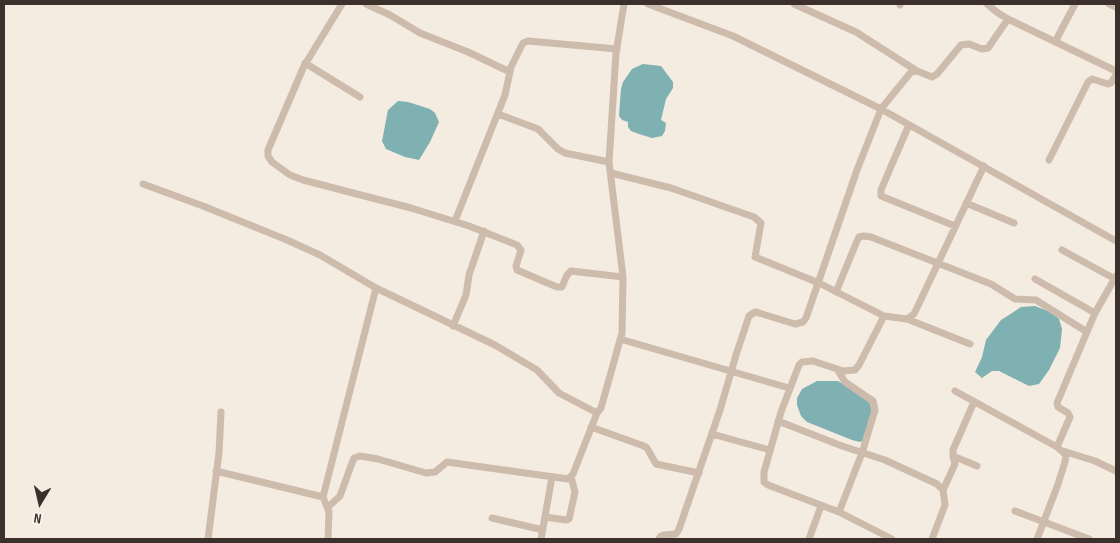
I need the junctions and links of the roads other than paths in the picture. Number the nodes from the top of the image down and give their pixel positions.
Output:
1 (342, 4) edge
2 (366, 4) edge
3 (624, 4) edge
4 (648, 4) edge
5 (987, 4) edge
6 (1075, 4) edge
7 (1109, 4) edge
8 (798, 5) edge
9 (1116, 7) edge
10 (1008, 19) junction
11 (1055, 42) junction
12 (617, 49) junction
13 (305, 63) junction
14 (917, 71) junction
15 (510, 72) junction
16 (1116, 73) edge
17 (360, 97) dead end
18 (882, 109) junction
19 (498, 114) junction
20 (909, 125) junction
21 (1049, 160) dead end
22 (609, 162) junction
23 (984, 166) junction
24 (611, 173) junction
25 (143, 184) dead end
26 (966, 203) junction
27 (455, 221) junction
28 (1014, 223) dead end
29 (955, 226) junction
30 (484, 231) junction
31 (1116, 241) edge
32 (1062, 250) dead end
33 (938, 263) junction
34 (623, 277) junction
35 (1116, 277) edge
36 (1035, 279) dead end
37 (819, 283) junction
38 (376, 288) junction
39 (836, 292) junction
40 (1095, 312) junction
41 (884, 316) junction
42 (907, 319) junction
43 (453, 326) junction
44 (1087, 332) junction
45 (620, 340) junction
46 (970, 344) dead end
47 (838, 369) junction
48 (731, 371) junction
49 (790, 388) junction
50 (955, 391) dead end
51 (974, 402) junction
52 (220, 412) dead end
53 (596, 413) junction
54 (778, 421) junction
55 (591, 427) junction
56 (712, 434) junction
57 (1060, 449) junction
58 (770, 450) junction
59 (862, 453) junction
60 (952, 456) junction
61 (977, 466) dead end
62 (216, 471) junction
63 (1116, 471) edge
64 (699, 473) junction
65 (552, 477) junction
66 (571, 477) junction
67 (942, 490) junction
68 (323, 497) junction
69 (821, 506) junction
70 (328, 507) junction
71 (1015, 511) dead end
72 (839, 512) junction
73 (545, 517) junction
74 (492, 518) dead end
75 (1044, 521) junction
76 (543, 530) junction
77 (208, 539) edge
78 (328, 539) edge
79 (541, 539) edge
80 (659, 539) edge
81 (809, 539) edge
82 (892, 539) edge
83 (932, 539) edge
84 (1037, 539) edge
85 (1089, 539) edge

1 - 13 street
2 - 15 street
3 - 12 street
4 - 18 street
5 - 10 street
6 - 11 street
7 - 9 street
8 - 14 street
10 - 11 street
10 - 14 street
11 - 16 street
12 - 15 street
12 - 22 street
13 - 17 street
13 - 27 street
14 - 18 street
15 - 19 street
16 - 21 street
18 - 20 street
18 - 37 street
19 - 22 street
19 - 27 street
20 - 23 street
20 - 29 street
22 - 24 street
23 - 26 street
23 - 31 street
24 - 34 street
24 - 37 street
25 - 38 street
26 - 28 street
26 - 29 street
27 - 30 street
29 - 33 street
30 - 34 street
30 - 43 street
32 - 35 street
33 - 39 street
33 - 42 street
33 - 44 street
34 - 45 street
35 - 40 street
36 - 40 street
37 - 39 street
37 - 48 street
38 - 43 street
38 - 68 street
39 - 41 street
40 - 44 street
41 - 42 street
41 - 47 street
42 - 46 street
43 - 53 street
44 - 57 street
45 - 48 street
45 - 53 street
47 - 49 street
47 - 59 street
48 - 49 street
48 - 56 street
49 - 54 street
50 - 51 street
51 - 57 street
51 - 60 street
52 - 62 street
53 - 55 street
54 - 58 street
54 - 59 street
55 - 64 street
55 - 66 street
56 - 58 street
56 - 64 street
57 - 63 street
57 - 75 street
58 - 69 street
59 - 67 street
59 - 72 street
60 - 61 street
60 - 67 street
62 - 68 street
62 - 77 street
64 - 80 street
65 - 66 street
65 - 70 street
65 - 73 street
66 - 73 street
67 - 83 street
68 - 70 street
69 - 72 street
69 - 81 street
70 - 78 street
71 - 75 street
72 - 82 street
73 - 76 street
74 - 76 street
75 - 84 street
75 - 85 street
76 - 79 street

